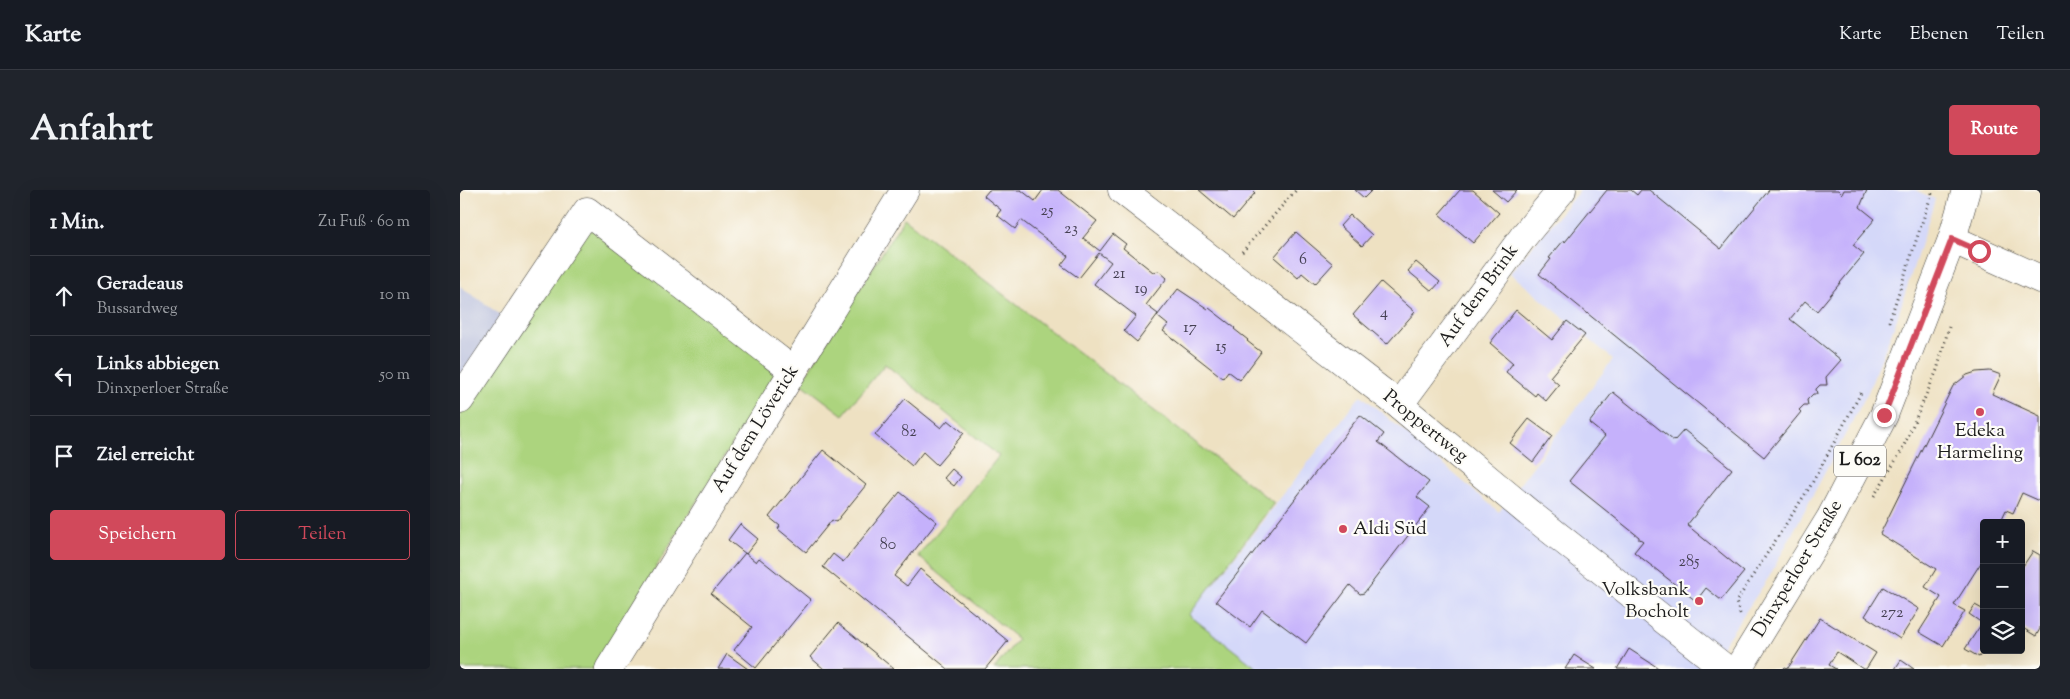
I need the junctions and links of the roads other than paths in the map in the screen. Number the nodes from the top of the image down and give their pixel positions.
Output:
1 (905, 190) edge
2 (1122, 190) edge
3 (1562, 190) edge
4 (1966, 190) edge
5 (1952, 239) junction
6 (2040, 279) edge
7 (792, 370) junction
8 (460, 400) edge
9 (1399, 405) junction
10 (609, 669) edge
11 (1726, 669) edge
12 (1738, 669) edge

1 - 7 street, Auf dem Löverick
2 - 9 street, Proppertweg
3 - 9 street, Auf dem Brink
4 - 5 street, Dinxperloer Straße / L 602
5 - 6 street
5 - 12 street, Dinxperloer Straße / L 602
7 - 8 street
7 - 10 street, Auf dem Löverick
9 - 11 street, Proppertweg

